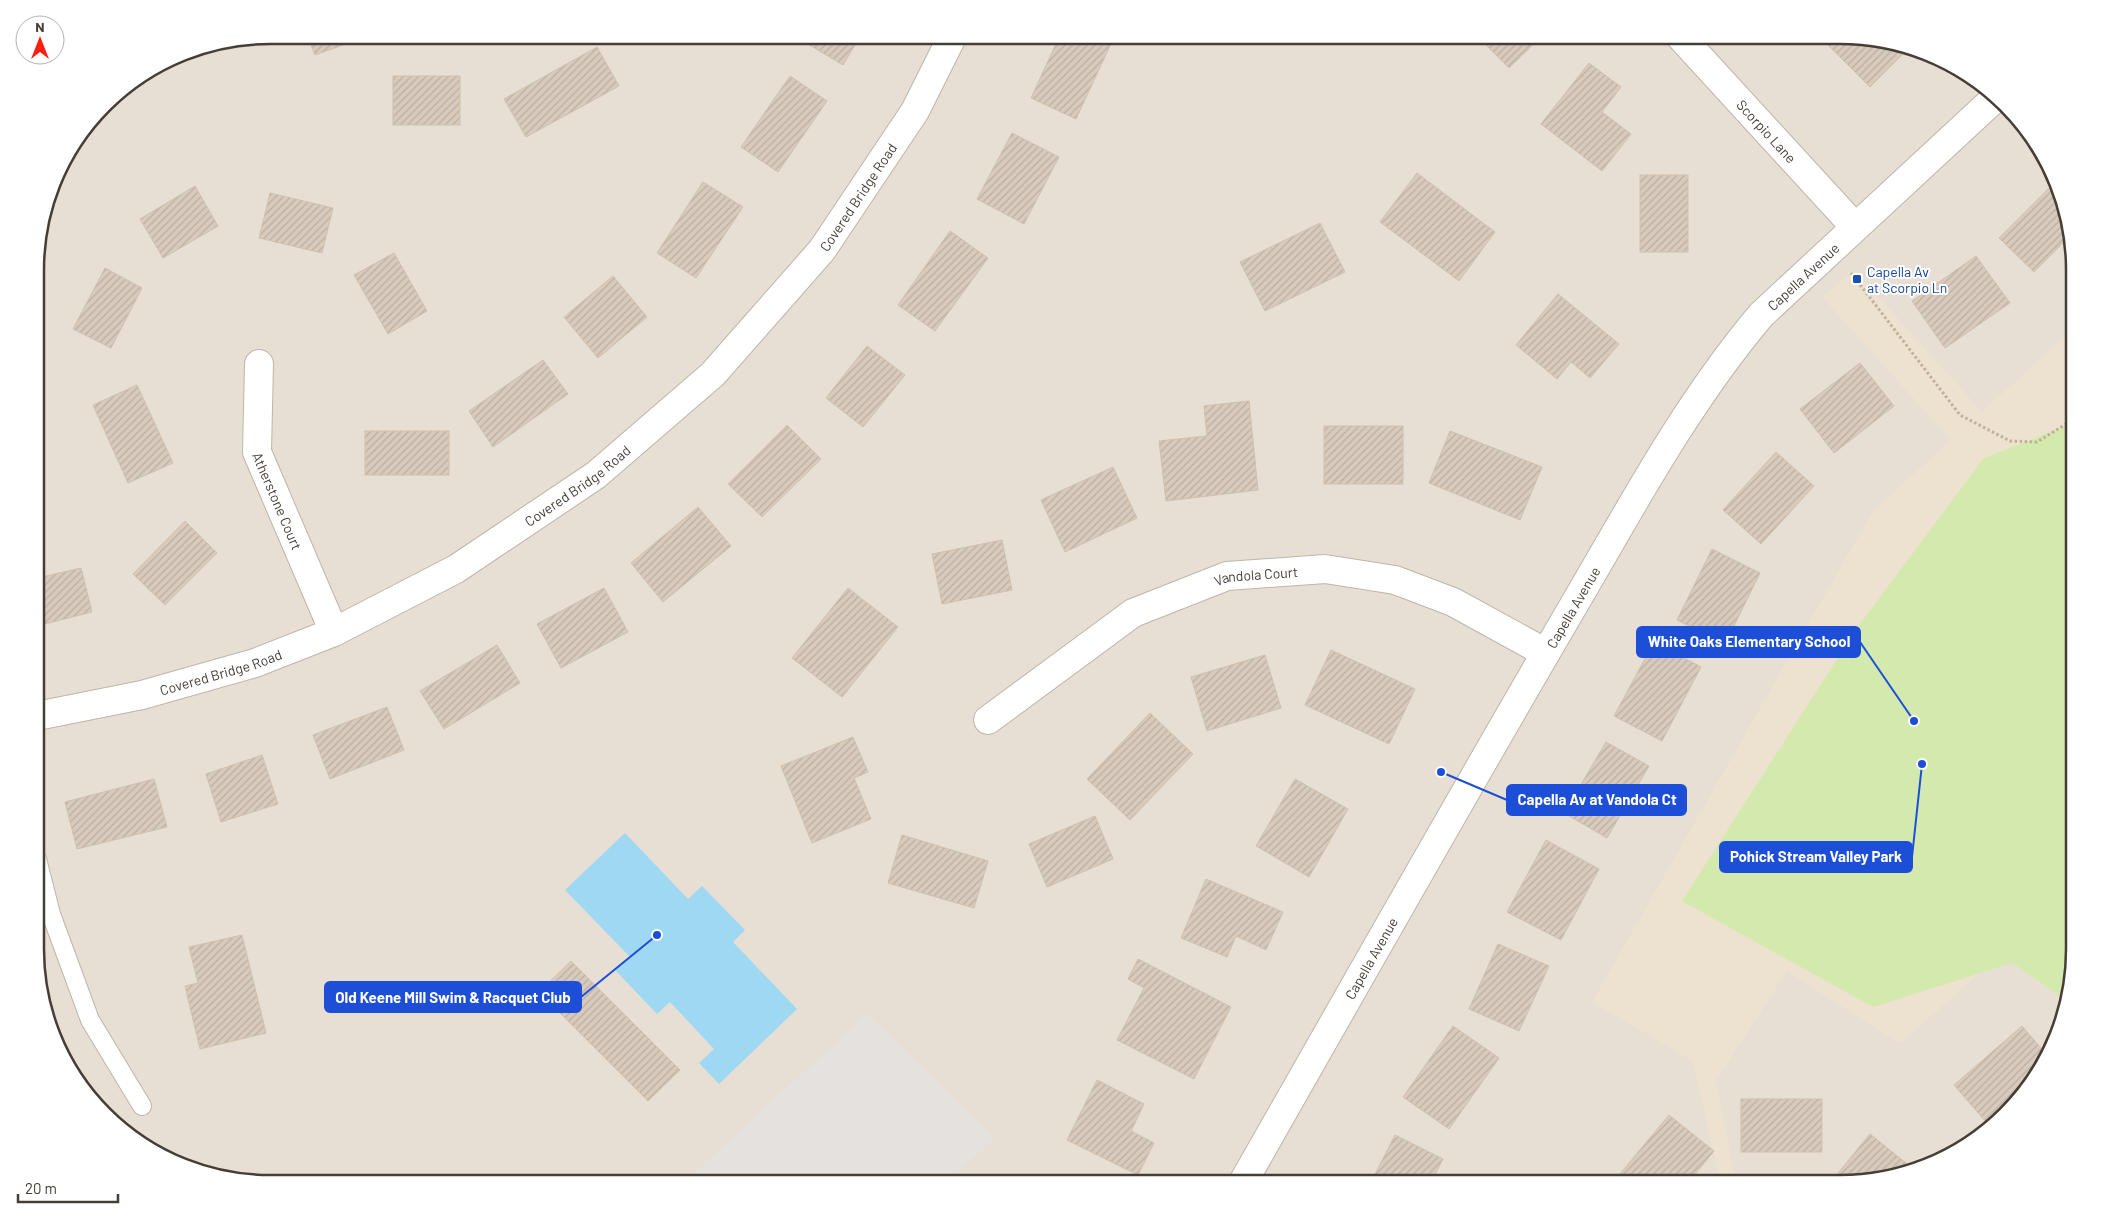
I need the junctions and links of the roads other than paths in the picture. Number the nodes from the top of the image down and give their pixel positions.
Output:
1 (948, 44) edge
2 (1687, 44) edge
3 (1992, 102) edge
4 (1855, 227) junction
5 (259, 364) dead end
6 (334, 632) junction
7 (1546, 653) junction
8 (44, 715) edge
9 (988, 720) dead end
10 (44, 886) edge
11 (142, 1106) dead end
12 (1247, 1175) edge

1 - 6 street, Covered Bridge Road
2 - 4 street, Scorpio Lane
3 - 4 street, Capella Avenue
4 - 7 street, Capella Avenue
5 - 6 street, Atherstone Court
6 - 8 street, Covered Bridge Road
7 - 9 street, Vandola Court
7 - 12 street, Capella Avenue
10 - 11 lane

